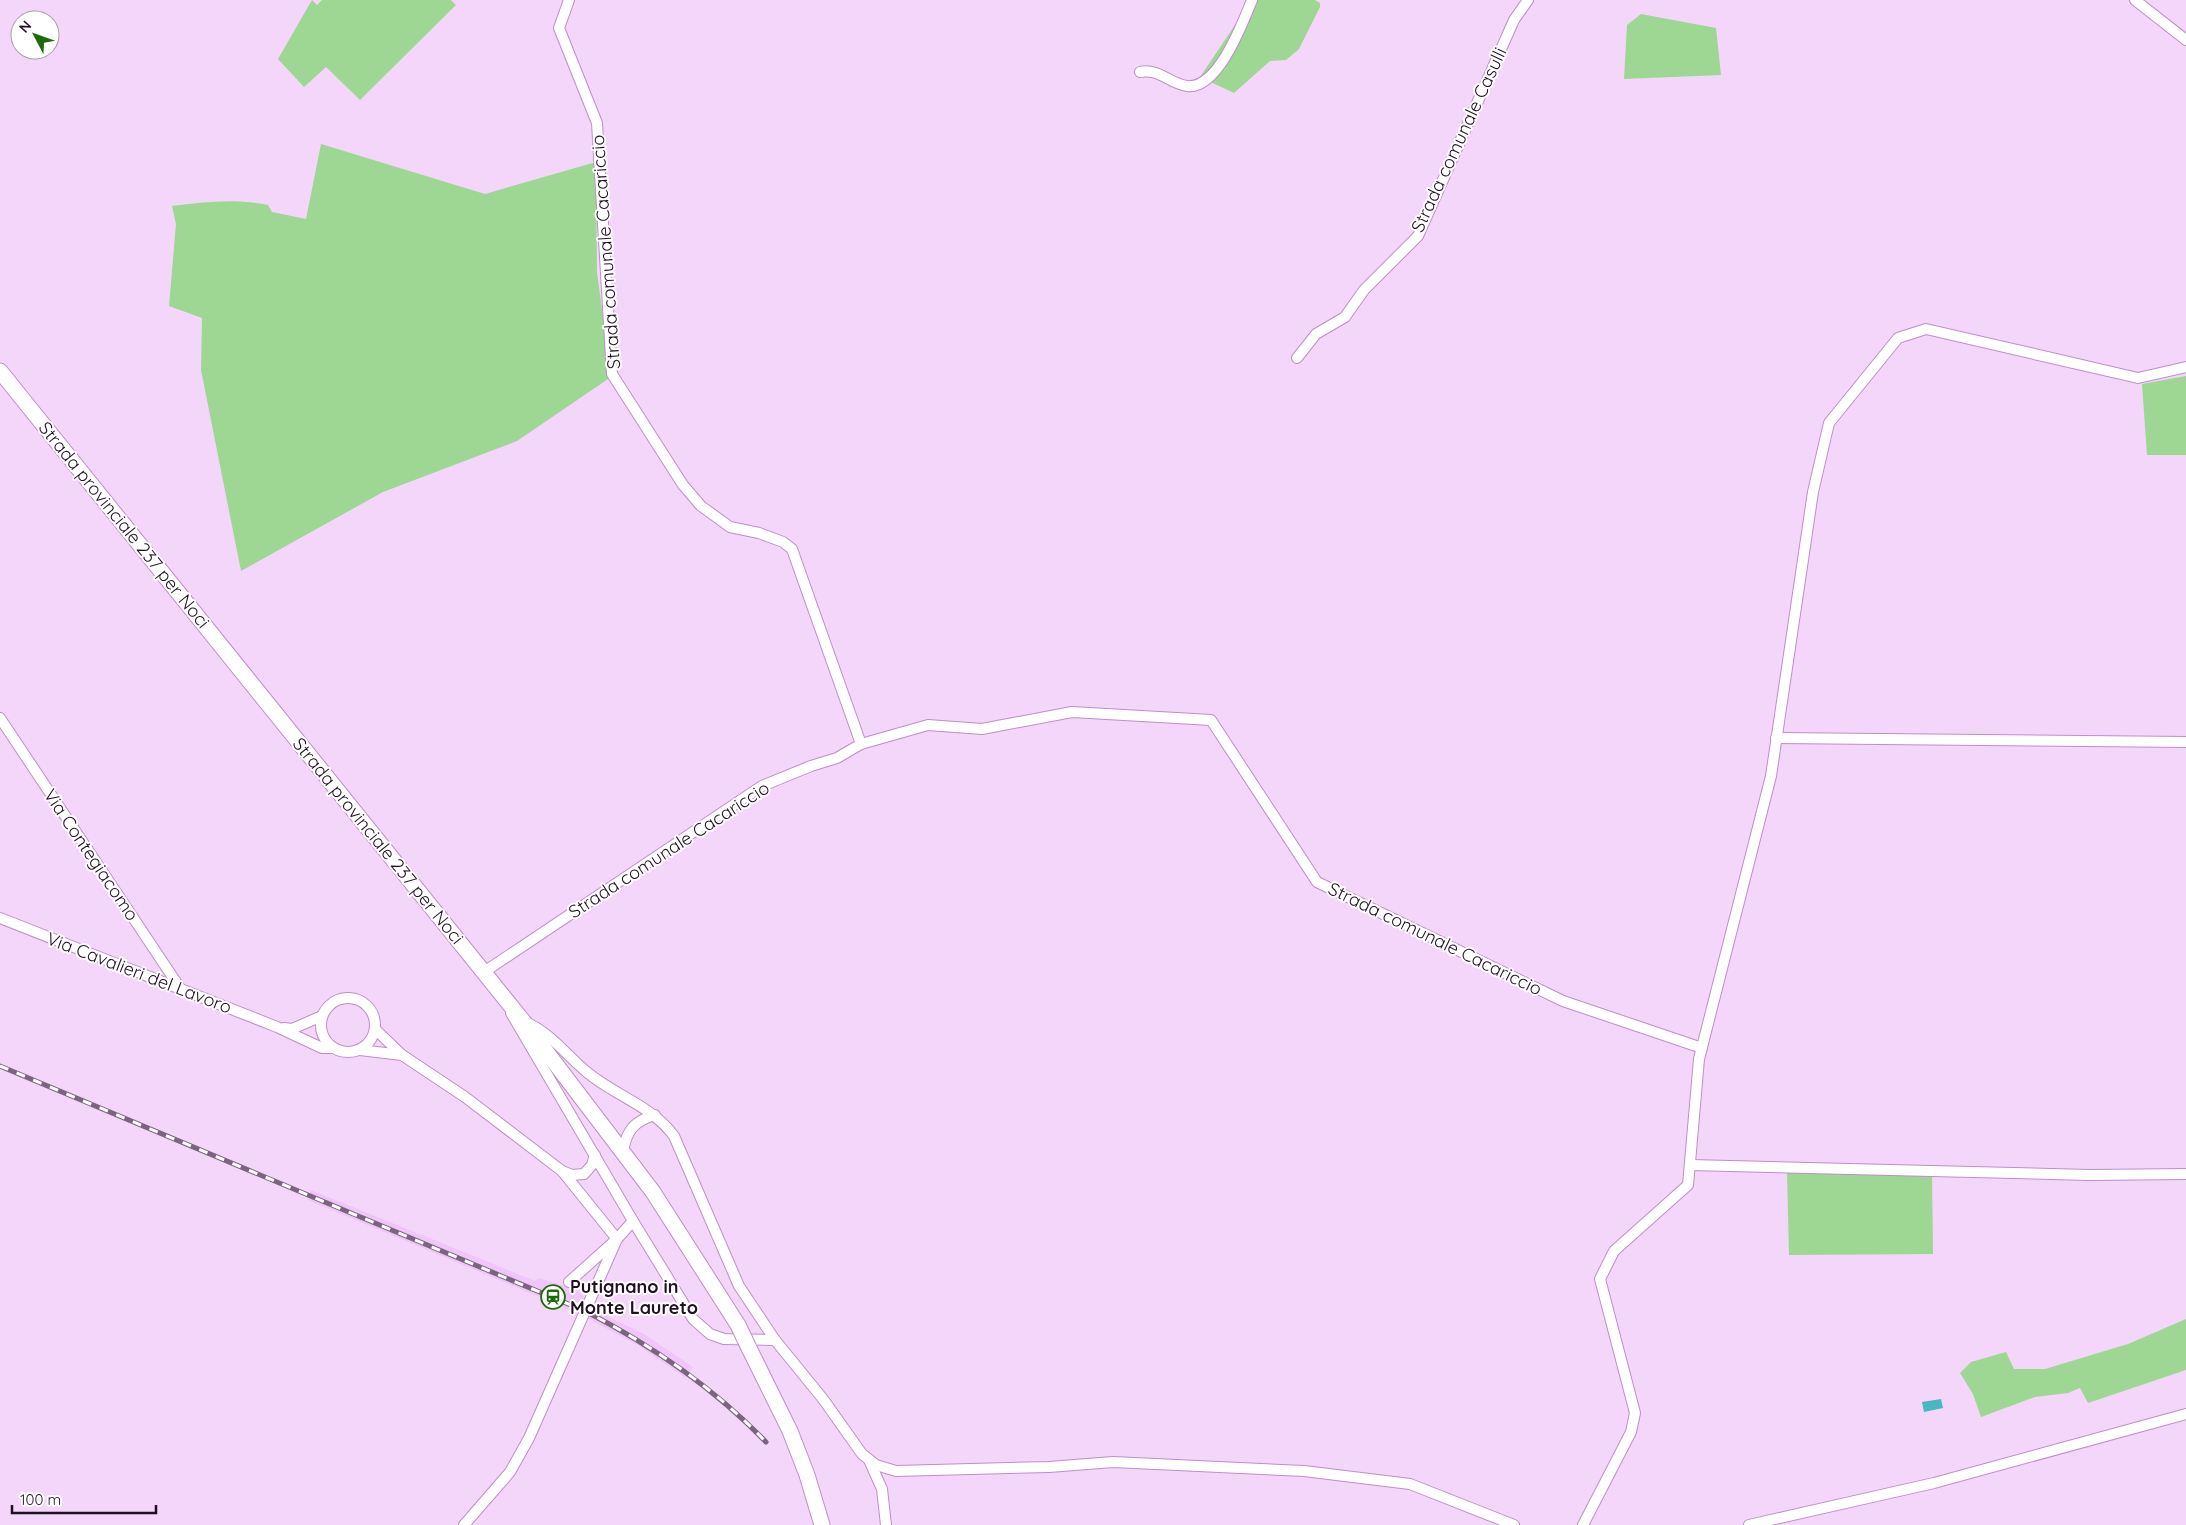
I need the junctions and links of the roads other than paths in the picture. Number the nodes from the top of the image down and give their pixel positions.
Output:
1 (569, 0) edge
2 (1252, 0) edge
3 (1528, 0) edge
4 (2135, 0) edge
5 (2186, 40) edge
6 (1140, 72) dead end
7 (1297, 358) dead end
8 (2186, 367) edge
9 (0, 371) edge
10 (0, 718) edge
11 (1776, 738) junction
12 (2186, 742) edge
13 (862, 744) junction
14 (0, 918) edge
15 (484, 972) junction
16 (182, 991) junction
17 (505, 998) junction
18 (322, 1016) junction
19 (523, 1021) junction
20 (277, 1027) junction
21 (375, 1029) junction
22 (333, 1048) junction
23 (1702, 1048) junction
24 (360, 1050) junction
25 (402, 1055) junction
26 (655, 1115) junction
27 (624, 1151) junction
28 (595, 1155) junction
29 (1690, 1165) junction
30 (562, 1170) junction
31 (2186, 1174) edge
32 (633, 1221) junction
33 (617, 1239) junction
34 (569, 1282) dead end
35 (775, 1340) junction
36 (2186, 1414) edge
37 (869, 1460) junction
38 (464, 1525) edge
39 (822, 1525) edge
40 (886, 1525) edge
41 (1514, 1525) edge
42 (1583, 1525) edge
43 (1749, 1525) edge

1 - 13 street, Strada comunale Cacariccio
2 - 6 street
3 - 7 street, Strada comunale Casulli
4 - 5 street
8 - 11 street
9 - 15 main road, Strada provinciale 237 per Noci
10 - 16 street, Via Contegiacomo
11 - 12 street
11 - 23 street
13 - 15 street, Strada comunale Cacariccio
13 - 23 street, Strada comunale Cacariccio
14 - 16 street, Via Cavalieri del Lavoro
15 - 17 main road, Strada provinciale 237 per Noci
16 - 20 street, Via Cavalieri del Lavoro
17 - 19 main road, Strada provinciale 237 per Noci
17 - 28 street
18 - 20 street, Via Cavalieri del Lavoro
18 - 21 street, Via Cavalieri del Lavoro
18 - 22 street
19 - 26 street
19 - 27 main road, Strada provinciale 237 per Noci
20 - 22 street, Via Cavalieri del Lavoro
21 - 24 street
21 - 25 street
22 - 24 street, Via Cavalieri del Lavoro
23 - 29 street
24 - 25 street, Via Cavalieri del Lavoro
25 - 30 street
26 - 27 street
26 - 35 street
27 - 39 main road, Strada provinciale 237 per Noci, bridge
28 - 30 street
28 - 32 street
29 - 31 street
29 - 42 street
30 - 33 street
32 - 33 street
32 - 35 street
33 - 34 street
33 - 38 street
35 - 37 street
36 - 43 street
37 - 40 street
37 - 41 street

